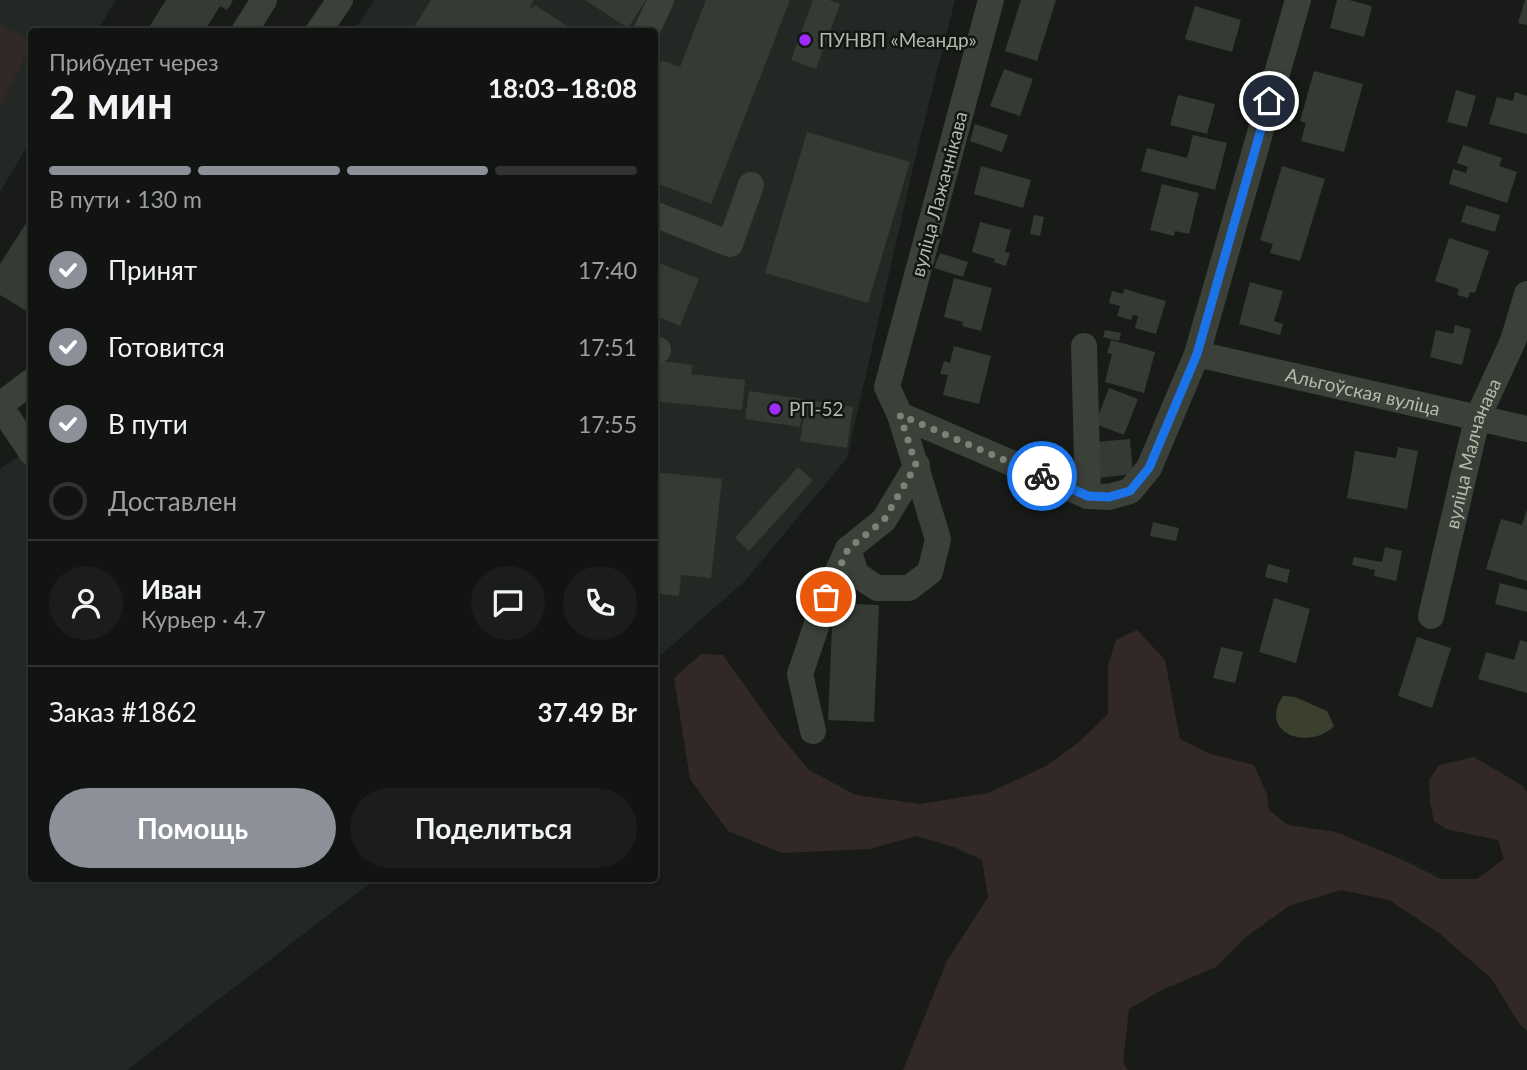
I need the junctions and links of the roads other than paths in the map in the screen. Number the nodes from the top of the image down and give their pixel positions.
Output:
1 (264, 0) edge
2 (340, 0) edge
3 (661, 0) edge
4 (991, 0) edge
5 (1298, 0) edge
6 (246, 28) edge
7 (321, 28) edge
8 (648, 28) edge
9 (751, 186) dead end
10 (658, 216) edge
11 (1527, 294) edge
12 (1084, 346) dead end
13 (1197, 354) junction
14 (28, 384) edge
15 (0, 405) edge
16 (900, 415) junction
17 (1477, 419) junction
18 (1527, 429) edge
19 (28, 447) edge
20 (916, 465) junction
21 (1088, 496) junction
22 (848, 549) junction
23 (1431, 616) dead end
24 (813, 731) dead end

1 - 6 street
2 - 7 street
3 - 8 street
4 - 16 street, вуліца Лажачнікава
5 - 13 street
9 - 10 street
11 - 17 street, вуліца Малчанава
12 - 21 street
13 - 17 street, Альгоўская вуліца
13 - 21 street
14 - 15 street
15 - 19 street
16 - 20 street
16 - 21 street
17 - 18 street, Альгоўская вуліца
17 - 23 street, вуліца Малчанава
20 - 22 street
20 - 22 street
22 - 24 street

